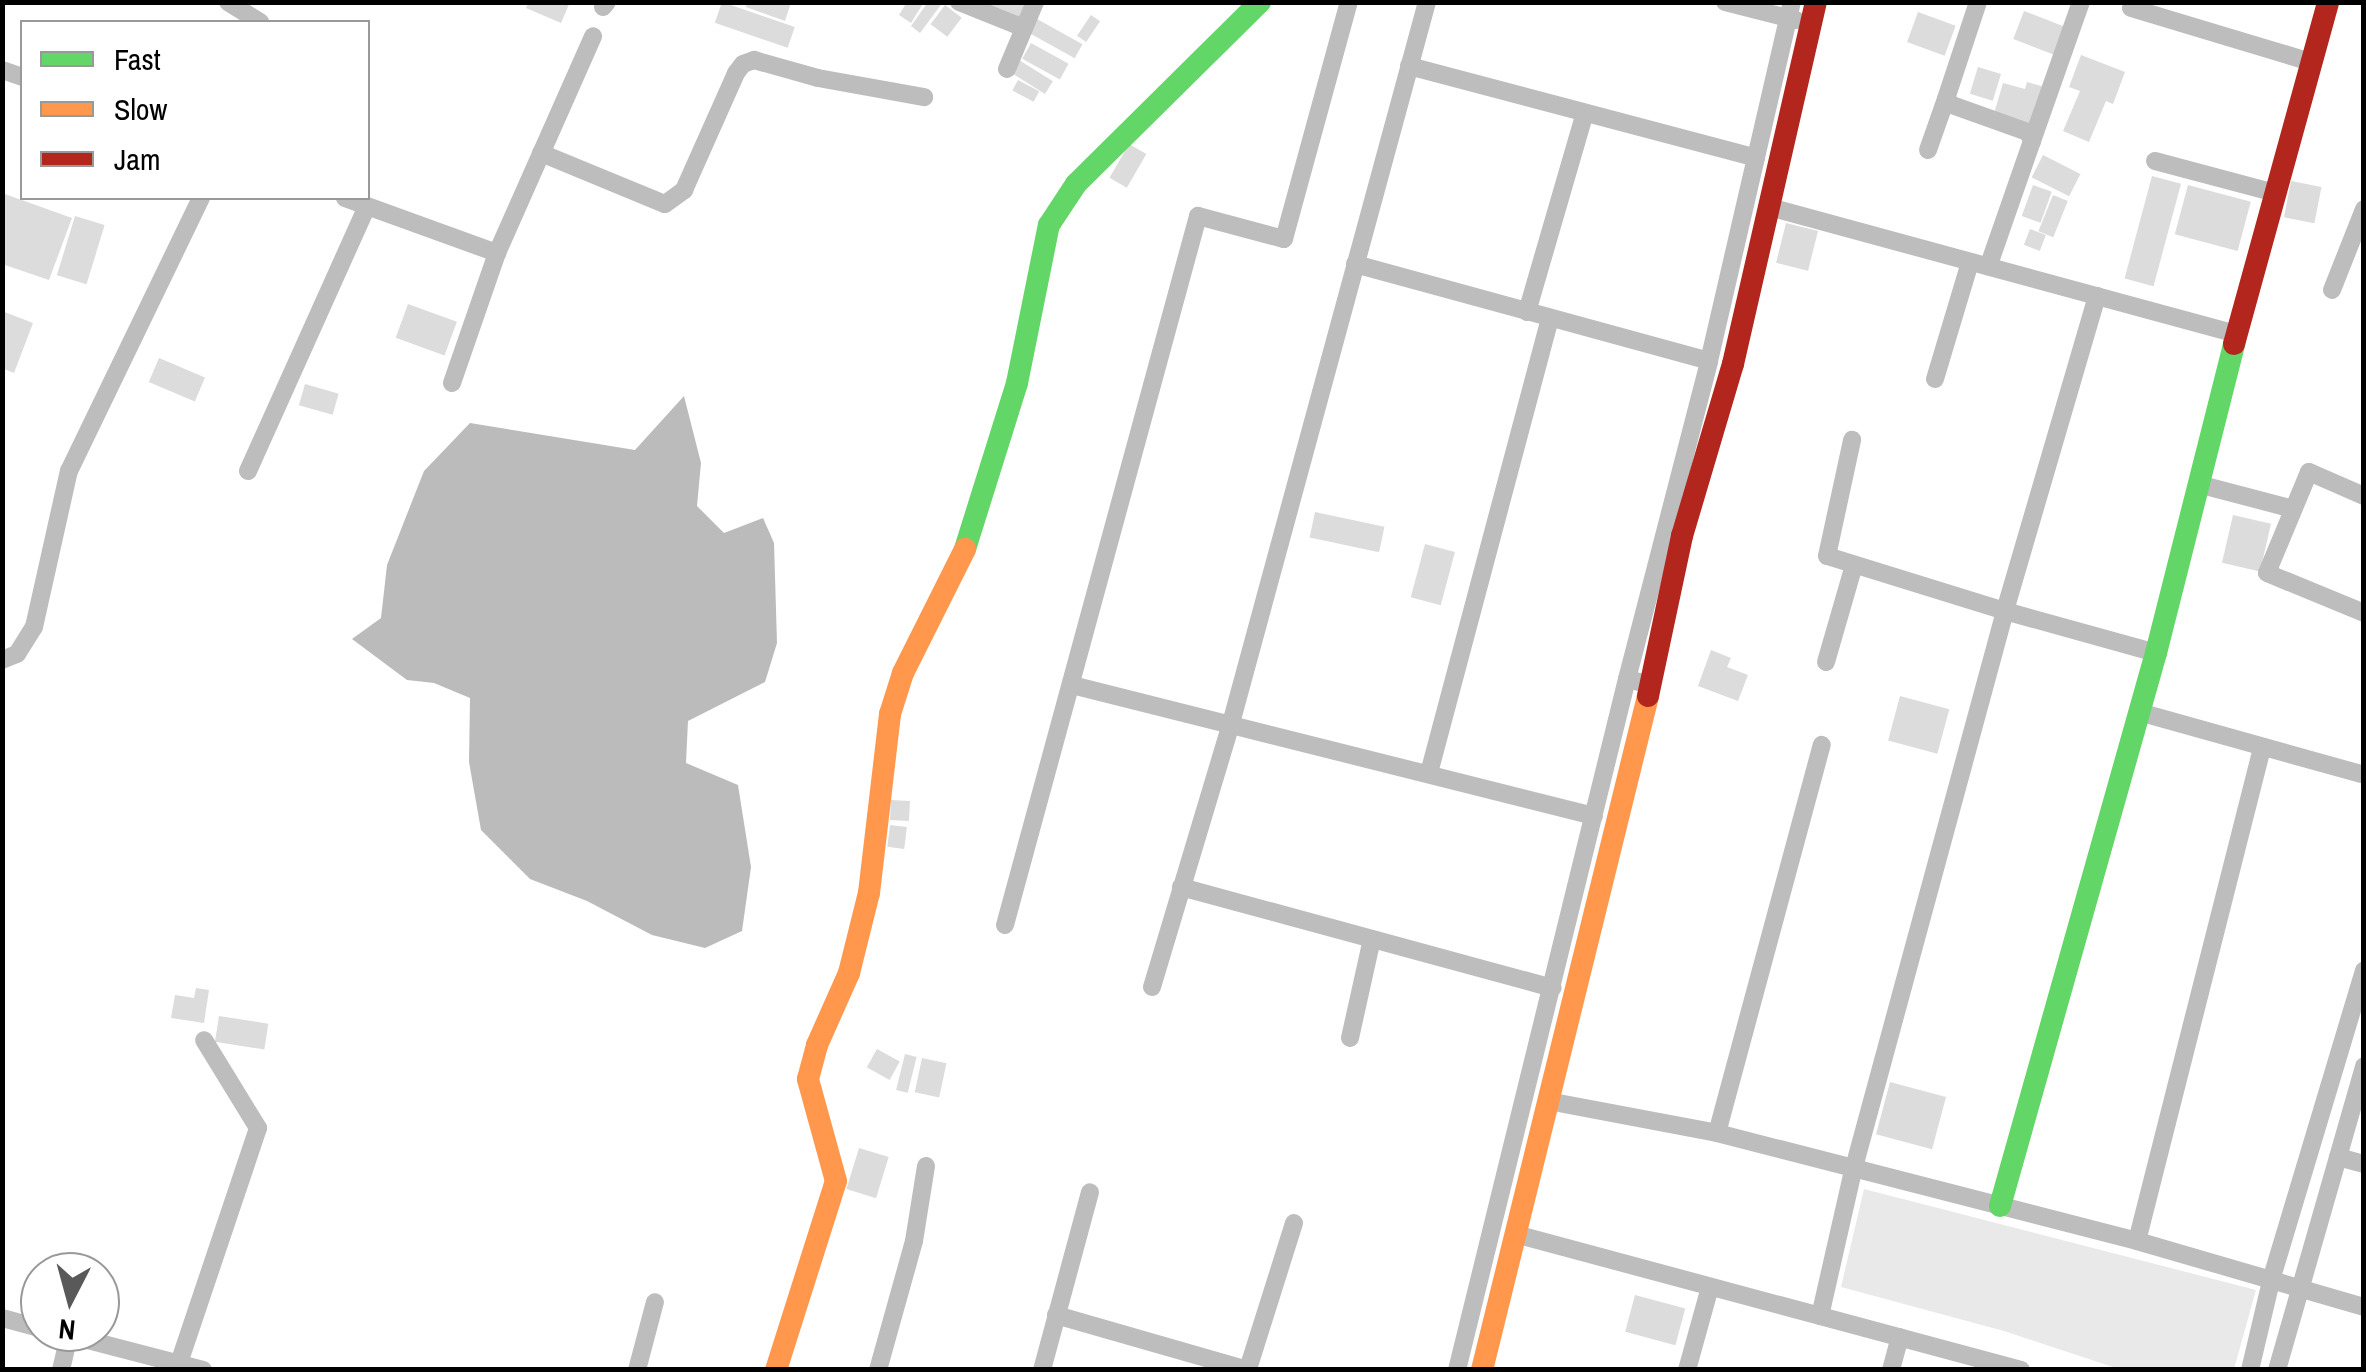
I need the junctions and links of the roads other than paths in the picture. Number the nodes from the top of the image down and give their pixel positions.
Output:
1 (228, 2) edge
2 (960, 2) edge
3 (1034, 2) edge
4 (1260, 2) edge
5 (1349, 2) edge
6 (1427, 2) edge
7 (1725, 2) edge
8 (1978, 2) edge
9 (2081, 2) edge
10 (2328, 2) edge
11 (2131, 8) dead end
12 (1802, 12) edge
13 (257, 20) edge
14 (1024, 28) junction
15 (593, 36) dead end
16 (2312, 62) junction
17 (1409, 66) junction
18 (1007, 69) dead end
19 (924, 97) dead end
20 (1946, 99) junction
21 (1585, 113) junction
22 (2032, 141) junction
23 (1928, 150) dead end
24 (540, 153) junction
25 (1756, 158) junction
26 (2155, 161) dead end
27 (2275, 194) junction
28 (200, 200) edge
29 (350, 200) edge
30 (367, 206) junction
31 (1769, 208) junction
32 (2364, 210) edge
33 (497, 253) junction
34 (1355, 264) junction
35 (1979, 264) junction
36 (2332, 290) dead end
37 (2097, 296) junction
38 (1528, 312) junction
39 (1550, 318) junction
40 (2236, 334) junction
41 (1709, 362) junction
42 (1935, 378) dead end
43 (452, 383) dead end
44 (1852, 440) dead end
45 (248, 472) dead end
46 (2198, 484) junction
47 (2364, 496) edge
48 (2293, 509) junction
49 (1674, 534) junction
50 (1854, 564) junction
51 (2004, 611) junction
52 (2364, 613) edge
53 (2156, 653) junction
54 (2, 660) edge
55 (1826, 662) dead end
56 (1639, 682) junction
57 (1072, 685) junction
58 (2139, 712) junction
59 (1230, 727) junction
60 (1822, 744) dead end
61 (2262, 748) junction
62 (1429, 773) junction
63 (2364, 774) edge
64 (1594, 816) junction
65 (1181, 887) junction
66 (1005, 924) dead end
67 (1372, 939) junction
68 (2364, 971) edge
69 (1152, 987) dead end
70 (1552, 988) junction
71 (1350, 1038) dead end
72 (204, 1040) dead end
73 (2364, 1066) edge
74 (1548, 1101) junction
75 (1717, 1133) junction
76 (2338, 1157) junction
77 (2364, 1164) edge
78 (926, 1166) dead end
79 (1853, 1171) junction
80 (1090, 1192) dead end
81 (2000, 1206) junction
82 (1294, 1222) dead end
83 (1515, 1234) junction
84 (2137, 1241) junction
85 (2272, 1277) junction
86 (2299, 1285) junction
87 (1710, 1287) junction
88 (655, 1302) dead end
89 (2364, 1307) edge
90 (1056, 1316) junction
91 (1820, 1316) junction
92 (1900, 1337) junction
93 (120, 1348) edge
94 (179, 1363) junction
95 (203, 1370) edge
96 (637, 1370) edge
97 (776, 1370) edge
98 (878, 1370) edge
99 (1042, 1370) edge
100 (1248, 1370) edge
101 (1457, 1370) edge
102 (1482, 1370) edge
103 (1687, 1370) edge
104 (1891, 1370) edge
105 (2022, 1370) edge
106 (2250, 1370) edge
107 (2277, 1370) edge

1 - 13 street
2 - 14 street
3 - 14 street
4 - 97 street
5 - 57 street
6 - 17 street
7 - 12 street
8 - 20 street
9 - 22 street
10 - 16 street
11 - 16 street
12 - 25 street
12 - 31 street
14 - 18 street
15 - 24 street
16 - 27 street
17 - 21 street
17 - 34 street
19 - 24 street
20 - 22 street
20 - 23 street
21 - 25 street
21 - 38 street
22 - 35 street
24 - 33 street
25 - 41 street
26 - 27 street
27 - 40 street
28 - 54 street
29 - 30 street
30 - 33 street
30 - 45 street
31 - 35 street
31 - 49 street
32 - 36 street
33 - 43 street
34 - 38 street
34 - 59 street
35 - 37 street
35 - 42 street
37 - 40 street
37 - 51 street
38 - 39 street
39 - 41 street
39 - 62 street
40 - 46 street
41 - 49 street
44 - 50 street
46 - 48 street
46 - 53 street
47 - 48 street
48 - 52 street
49 - 56 street
50 - 51 street
50 - 55 street
51 - 53 street
51 - 79 street
53 - 58 street
56 - 64 street
56 - 74 street
57 - 59 street
57 - 66 street
58 - 61 street
58 - 81 street
59 - 62 street
59 - 65 street
60 - 75 street
61 - 63 street
61 - 84 street
62 - 64 street
64 - 70 street
65 - 67 street
65 - 69 street
67 - 70 street
67 - 71 street
68 - 85 street
70 - 101 street
72 - 94 street
73 - 76 street
74 - 75 street
74 - 83 street
75 - 79 street
76 - 77 street
76 - 86 street
78 - 98 street
79 - 81 street
79 - 91 street
80 - 90 street
81 - 84 street
82 - 100 street
83 - 87 street
83 - 102 street
84 - 85 street
85 - 86 street
85 - 106 street
86 - 89 street
86 - 107 street
87 - 91 street
87 - 103 street
88 - 96 street
90 - 99 street
90 - 100 street
91 - 92 street
92 - 104 street
92 - 105 street
93 - 94 street
94 - 95 street

